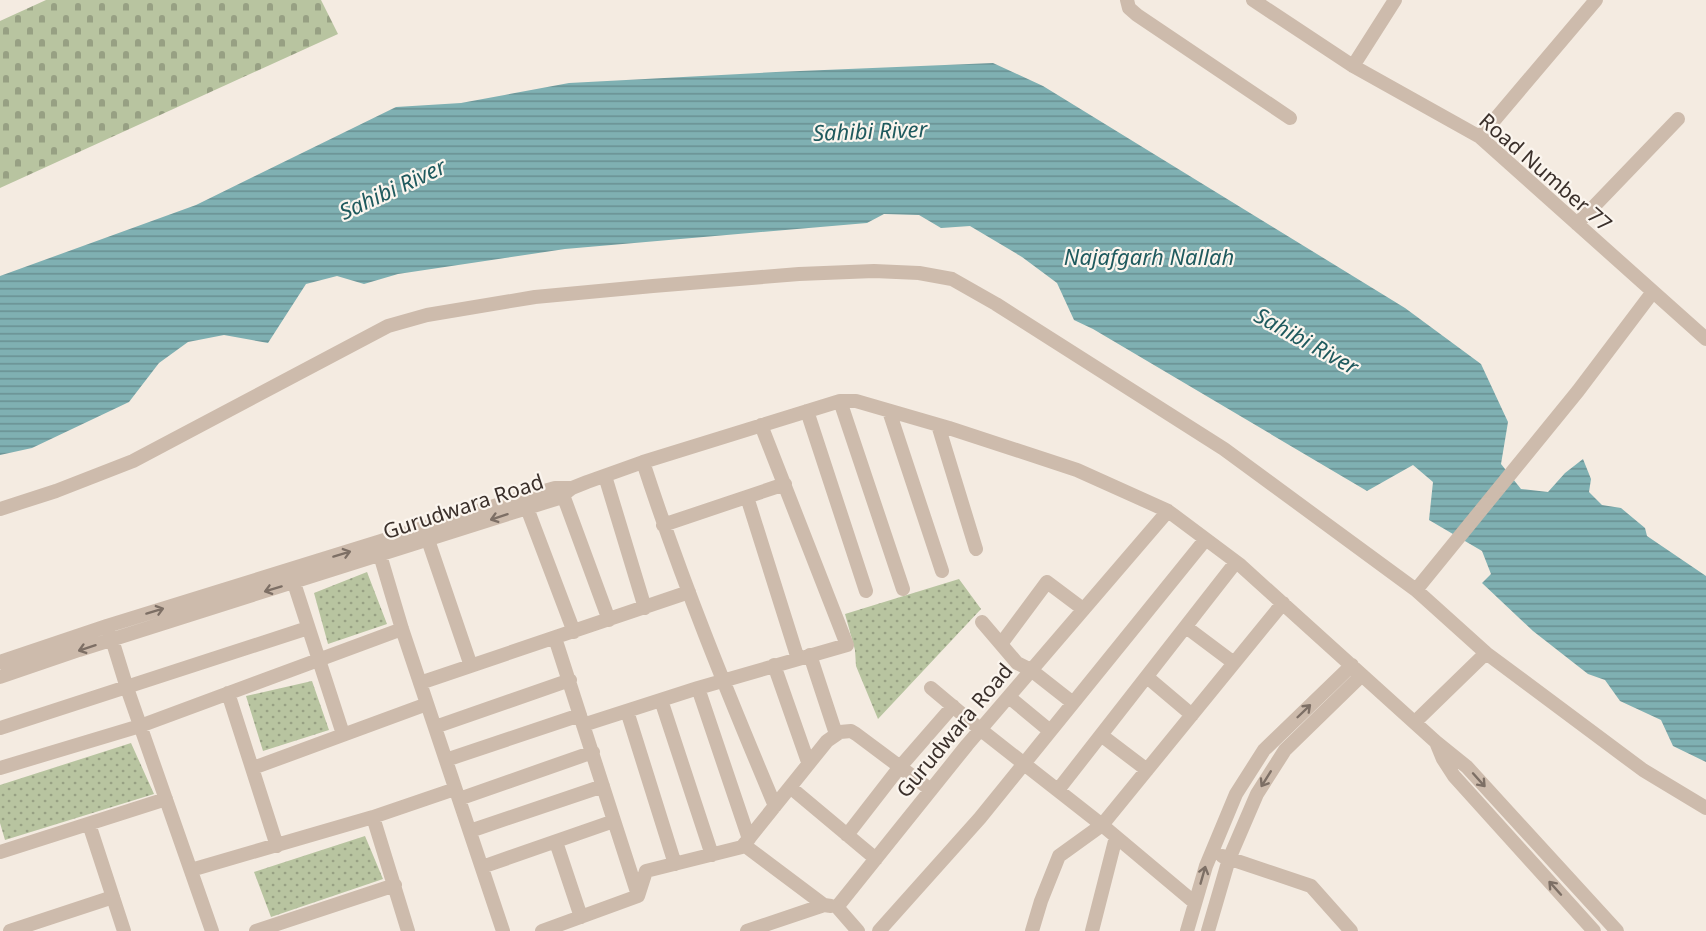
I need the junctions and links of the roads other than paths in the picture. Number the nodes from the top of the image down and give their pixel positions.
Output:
1 (1127, 0) edge
2 (1253, 0) edge
3 (1395, 0) edge
4 (1596, 0) edge
5 (1353, 66) junction
6 (1290, 118) dead end
7 (1678, 120) dead end
8 (1480, 137) junction
9 (1577, 224) junction
10 (1652, 293) junction
11 (1706, 339) edge
12 (840, 401) junction
13 (807, 411) junction
14 (889, 411) junction
15 (761, 425) junction
16 (938, 425) junction
17 (643, 462) junction
18 (605, 476) junction
19 (785, 484) junction
20 (567, 491) junction
21 (747, 497) junction
22 (0, 508) edge
23 (527, 508) junction
24 (1168, 511) junction
25 (663, 525) junction
26 (428, 540) junction
27 (1205, 540) junction
28 (976, 549) dead end
29 (380, 555) junction
30 (1236, 562) junction
31 (942, 571) dead end
32 (294, 583) junction
33 (903, 589) dead end
34 (1416, 590) junction
35 (866, 591) dead end
36 (689, 592) junction
37 (1283, 603) junction
38 (645, 608) junction
39 (1083, 609) junction
40 (609, 620) junction
41 (982, 622) dead end
42 (107, 626) junction
43 (1186, 627) junction
44 (308, 628) junction
45 (402, 629) junction
46 (574, 632) junction
47 (555, 638) junction
48 (112, 640) junction
49 (1001, 644) junction
50 (1486, 653) junction
51 (804, 657) junction
52 (319, 660) junction
53 (0, 662) edge
54 (1234, 663) junction
55 (774, 665) junction
56 (471, 666) junction
57 (1031, 670) junction
58 (1357, 670) junction
59 (0, 677) edge
60 (1147, 677) junction
61 (570, 681) junction
62 (420, 682) junction
63 (723, 682) junction
64 (127, 688) junction
65 (698, 688) junction
66 (931, 688) dead end
67 (228, 693) junction
68 (1009, 697) junction
69 (661, 700) junction
70 (1073, 703) junction
71 (427, 704) junction
72 (953, 706) junction
73 (627, 711) junction
74 (1192, 715) junction
75 (581, 720) junction
76 (1415, 722) junction
77 (140, 726) junction
78 (435, 727) junction
79 (0, 728) edge
80 (981, 730) junction
81 (1050, 731) junction
82 (343, 734) junction
83 (836, 734) junction
84 (1101, 735) junction
85 (1436, 742) junction
86 (593, 752) junction
87 (446, 760) junction
88 (808, 762) junction
89 (1024, 763) junction
90 (0, 768) edge
91 (253, 768) junction
92 (899, 768) junction
93 (1147, 770) junction
94 (603, 786) junction
95 (790, 787) junction
96 (931, 790) junction
97 (1058, 790) junction
98 (457, 794) junction
99 (166, 799) junction
100 (775, 806) junction
101 (1706, 808) edge
102 (373, 817) junction
103 (614, 822) junction
104 (89, 824) junction
105 (1102, 825) junction
106 (470, 831) junction
107 (847, 835) junction
108 (1116, 837) junction
109 (556, 842) junction
110 (746, 842) junction
111 (278, 846) junction
112 (0, 852) edge
113 (1211, 853) junction
114 (712, 855) junction
115 (876, 859) junction
116 (1229, 859) junction
117 (675, 864) junction
118 (482, 867) junction
119 (191, 870) junction
120 (395, 885) junction
121 (638, 896) junction
122 (113, 897) junction
123 (1195, 903) junction
124 (831, 906) junction
125 (581, 917) junction
126 (405, 930) edge
127 (1348, 930) edge
128 (10, 931) edge
129 (124, 931) edge
130 (213, 931) edge
131 (256, 931) edge
132 (503, 931) edge
133 (542, 931) edge
134 (747, 931) edge
135 (858, 931) edge
136 (879, 931) edge
137 (1032, 931) edge
138 (1092, 931) edge
139 (1187, 931) edge
140 (1208, 931) edge
141 (1594, 931) edge
142 (1617, 931) edge

1 - 6 street
2 - 5 street, Road Number 77
3 - 5 street
4 - 8 street
5 - 8 street, Road Number 77
7 - 9 street
8 - 9 street, Road Number 77
9 - 10 street, Road Number 77
10 - 11 street, Road Number 77
10 - 34 street
12 - 13 street
12 - 14 street
12 - 33 street
13 - 15 street
13 - 35 street
14 - 16 street
14 - 31 street
15 - 17 street
15 - 19 street
16 - 24 street
16 - 28 street
17 - 18 street
17 - 25 street
18 - 20 street
18 - 38 street
19 - 21 street
19 - 51 street
20 - 23 street, Gurudwara Road
20 - 40 street
42 -> 20 street, Gurudwara Road
21 - 25 street
21 - 51 street
22 - 34 street
23 -> 26 street, Gurudwara Road
23 - 46 street
24 - 27 street
24 - 39 street, Gurudwara Road
25 - 36 street
26 - 29 street, Gurudwara Road
26 - 56 street
27 - 30 street
27 - 70 street
29 - 32 street, Gurudwara Road
29 - 45 street
30 - 37 street
30 - 43 street
32 - 44 street
32 -> 48 street, Gurudwara Road
34 - 50 street
36 - 38 street
36 - 63 street
37 - 54 street
37 - 58 street
38 - 40 street
39 - 49 street
39 - 57 street, Gurudwara Road
40 - 46 street
41 - 49 street
42 - 48 street
42 - 53 street, Gurudwara Road
43 - 54 street
43 - 60 street
44 - 52 street
44 - 64 street
45 - 52 street
45 - 62 street
46 - 47 street
47 - 56 street
47 - 61 street
48 -> 59 street, Gurudwara Road
48 - 64 street
49 - 57 street
50 - 76 street
50 - 101 street
51 - 55 street
51 - 83 street
52 - 67 street
52 - 82 street
54 - 74 street
55 - 63 street
55 - 88 street
56 - 62 street
57 - 68 street, Gurudwara Road
57 - 70 street
58 - 76 street
113 -> 58 street
58 -> 116 street
60 - 74 street
60 - 84 street
61 - 75 street
61 - 78 street
62 - 71 street
63 - 65 street
63 - 100 street
64 - 77 street
64 - 79 street
65 - 69 street
65 - 110 street
66 - 72 street
67 - 77 street
67 - 91 street
68 - 80 street, Gurudwara Road
68 - 81 street
69 - 73 street
69 - 114 street
70 - 81 street
71 - 78 street
71 - 82 street
72 - 80 street
72 - 92 street
73 - 75 street
73 - 117 street
74 - 93 street
75 - 86 street
75 - 87 street
76 - 85 street
77 - 90 street
77 - 99 street
78 - 87 street
80 - 89 street
80 - 96 street, Gurudwara Road
81 - 89 street
82 - 91 street
83 - 88 street
83 - 92 street
84 - 93 street
84 - 97 street
141 -> 85 street
85 -> 142 street
86 - 94 street
86 - 98 street
87 - 98 street
88 - 95 street
89 - 97 street
89 - 136 street
91 - 111 street
92 - 96 street
92 - 107 street
93 - 105 street
94 - 103 street
94 - 106 street
95 - 100 street
95 - 107 street
96 - 115 street, Gurudwara Road
97 - 105 street
98 - 102 street
98 - 106 street
99 - 104 street
99 - 119 street
100 - 110 street
102 - 111 street
102 - 120 street
103 - 109 street
103 - 121 street
104 - 112 street
104 - 122 street
105 - 108 street
105 - 137 street
106 - 118 street
107 - 115 street
108 - 123 street
108 - 138 street
109 - 118 street
109 - 125 street
110 - 114 street
110 - 124 street
111 - 119 street
113 - 116 street
123 -> 113 street
114 - 117 street
115 - 124 street, Gurudwara Road
116 - 127 street
116 - 140 street
117 - 121 street
118 - 132 street
119 - 130 street
120 - 126 street
120 - 131 street
121 - 125 street
122 - 128 street
122 - 129 street
123 - 139 street
124 - 134 street
124 - 135 street
125 - 133 street

